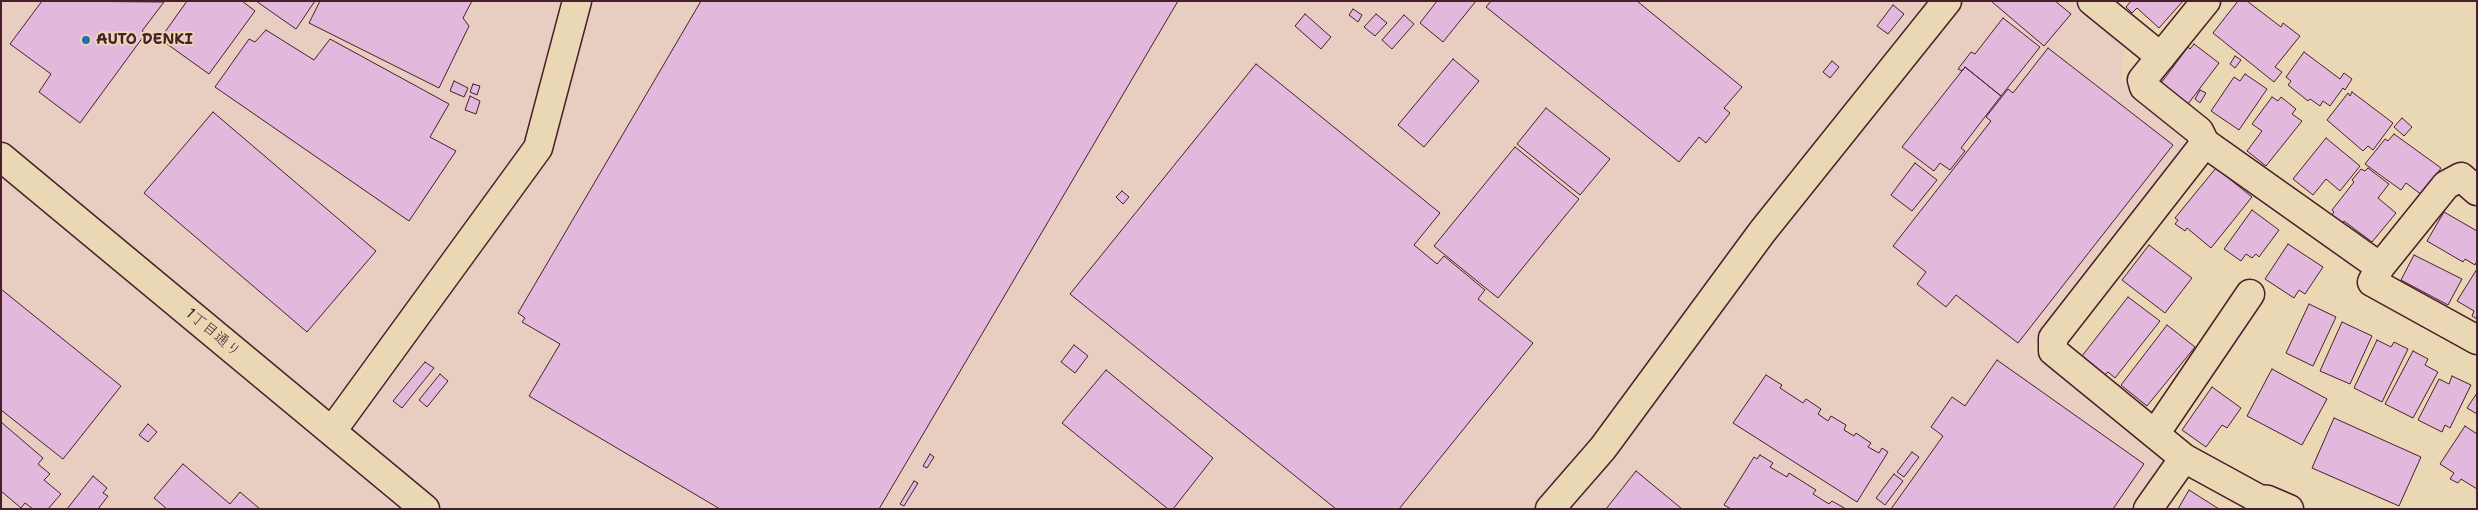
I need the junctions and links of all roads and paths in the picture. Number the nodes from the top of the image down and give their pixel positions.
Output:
1 (577, 1) edge
2 (1947, 1) edge
3 (2092, 1) edge
4 (2206, 1) edge
5 (2161, 56) junction
6 (2205, 143) junction
7 (1, 157) edge
8 (2477, 191) edge
9 (2380, 267) junction
10 (2250, 294) dead end
11 (2477, 340) edge
12 (332, 431) junction
13 (2155, 434) junction
14 (2184, 458) junction
15 (425, 509) edge
16 (1550, 509) edge
17 (2148, 509) edge
18 (2289, 509) edge

1 - 12 street
2 - 16 street
3 - 5 street
4 - 5 street
5 - 6 street
6 - 9 street
6 - 13 street
7 - 12 street, 1丁目通り
8 - 9 street
9 - 11 street
10 - 13 street
12 - 15 street, 1丁目通り
13 - 14 street
14 - 17 street
14 - 18 street

